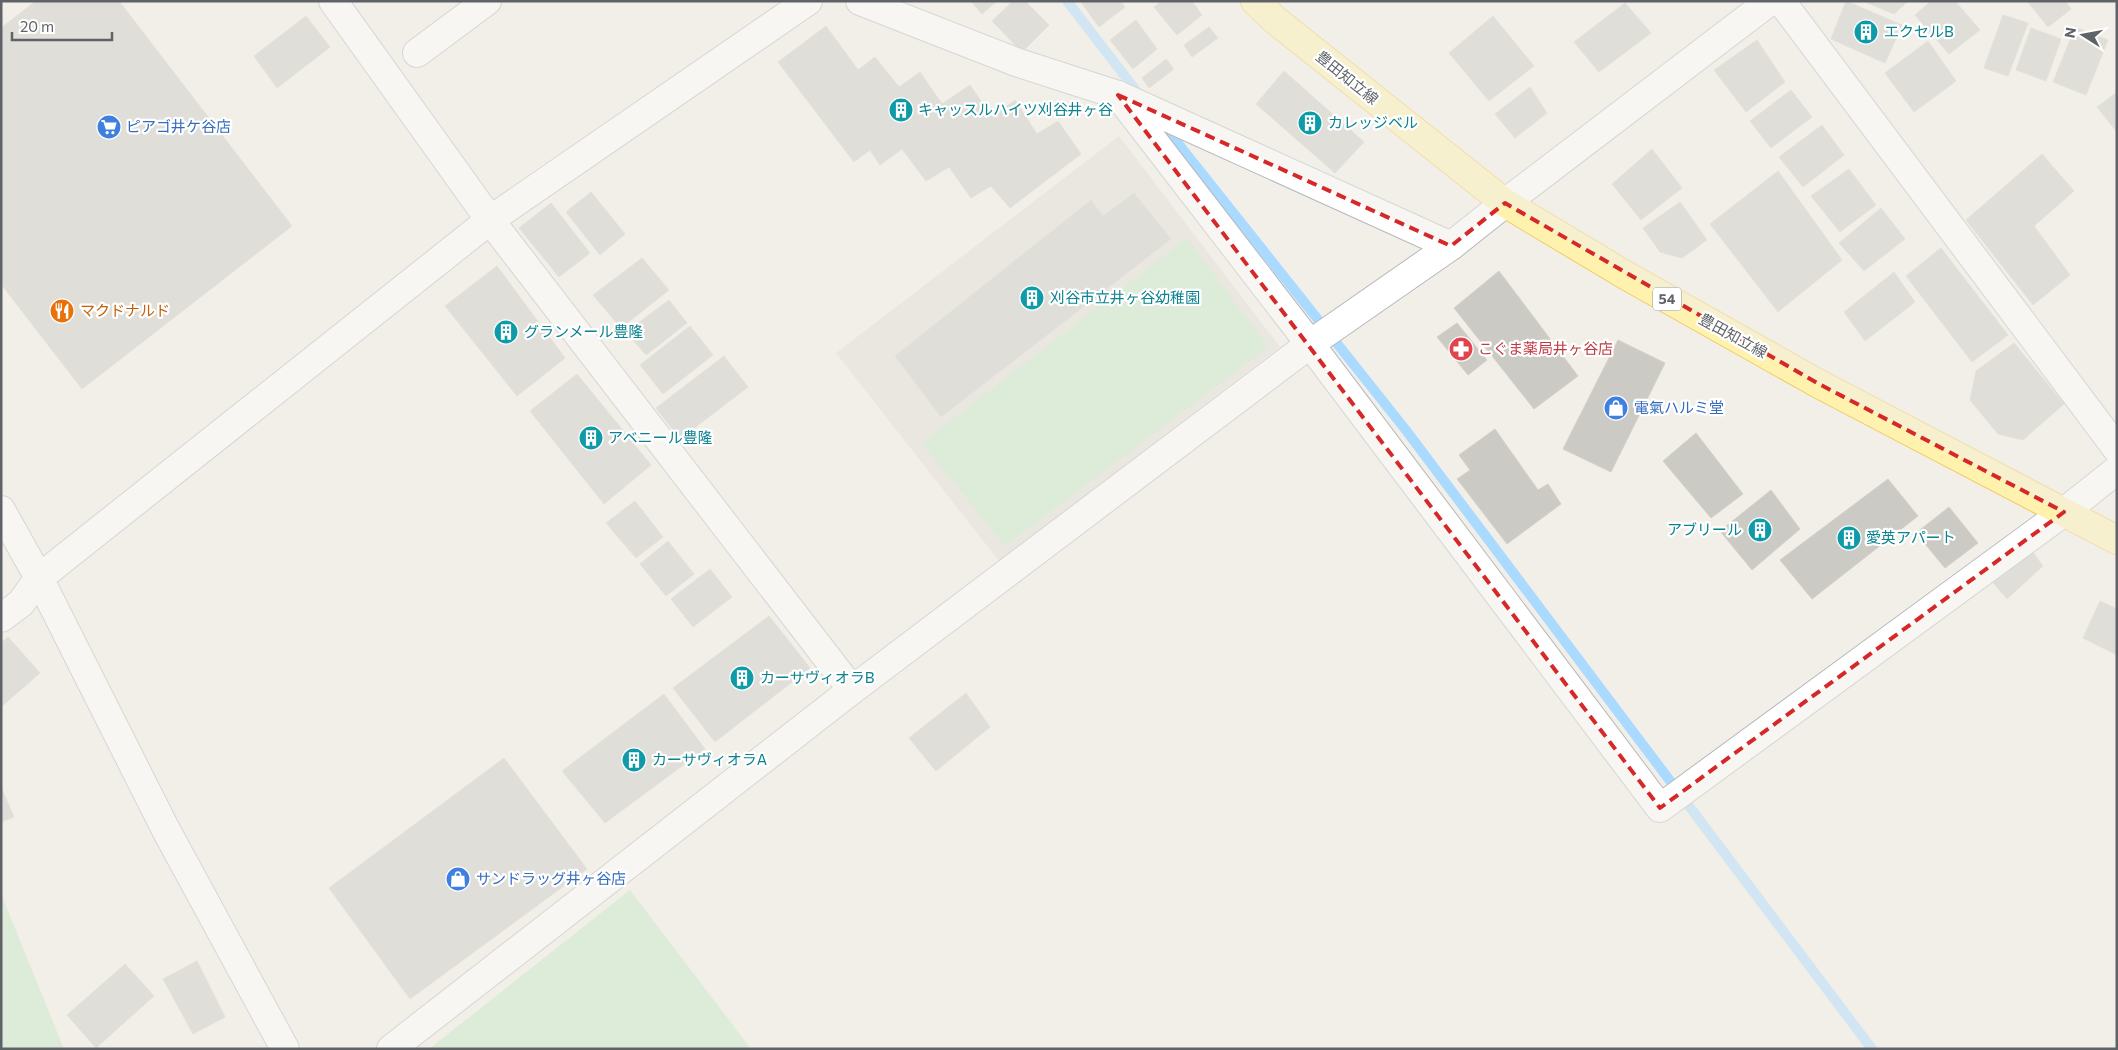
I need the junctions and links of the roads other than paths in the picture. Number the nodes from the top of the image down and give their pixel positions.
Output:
1 (333, 1) edge
2 (487, 1) edge
3 (808, 1) edge
4 (860, 1) edge
5 (1254, 1) edge
6 (1770, 1) edge
7 (1781, 1) edge
8 (417, 53) dead end
9 (1118, 95) junction
10 (1506, 203) junction
11 (490, 220) junction
12 (1451, 246) junction
13 (1310, 344) junction
14 (2117, 449) edge
15 (2117, 470) edge
16 (1, 510) edge
17 (2064, 512) junction
18 (2117, 540) edge
19 (39, 578) junction
20 (1, 618) edge
21 (852, 690) junction
22 (285, 1049) edge
23 (392, 1049) edge

1 - 11 street
2 - 8 street
3 - 11 street
4 - 9 street
5 - 10 main road, 豊田知立線 / 54
6 - 10 street
7 - 14 street
9 - 12 street
9 - 13 street
10 - 12 street
10 - 17 main road, 豊田知立線 / 54
11 - 19 street
11 - 21 street
12 - 13 street
13 - 17 street
13 - 21 street
15 - 17 street
16 - 19 street
17 - 18 main road, 豊田知立線 / 54
19 - 20 street
19 - 22 street
21 - 23 street

